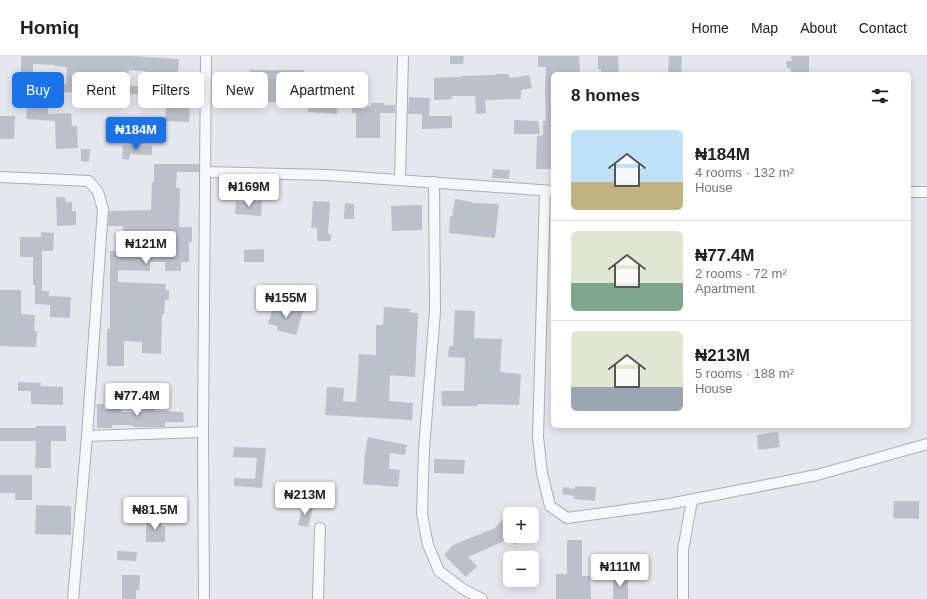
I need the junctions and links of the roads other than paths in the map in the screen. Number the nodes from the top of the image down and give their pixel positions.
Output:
1 (206, 56) edge
2 (403, 56) edge
3 (206, 172) junction
4 (0, 177) edge
5 (400, 180) junction
6 (434, 182) junction
7 (549, 191) edge
8 (911, 192) edge
9 (927, 192) edge
10 (551, 284) edge
11 (542, 286) junction
12 (203, 432) junction
13 (87, 436) junction
14 (927, 444) edge
15 (692, 500) junction
16 (320, 528) dead end
17 (73, 599) edge
18 (204, 599) edge
19 (318, 599) edge
20 (482, 599) edge
21 (683, 599) edge

1 - 3 street
2 - 5 street
3 - 5 street
3 - 12 street
4 - 13 street
5 - 6 street
6 - 7 street
6 - 20 street
7 - 11 street
8 - 9 street
10 - 11 street
11 - 15 street
12 - 13 street
12 - 18 street
13 - 17 street
14 - 15 street
15 - 21 street
16 - 19 street

